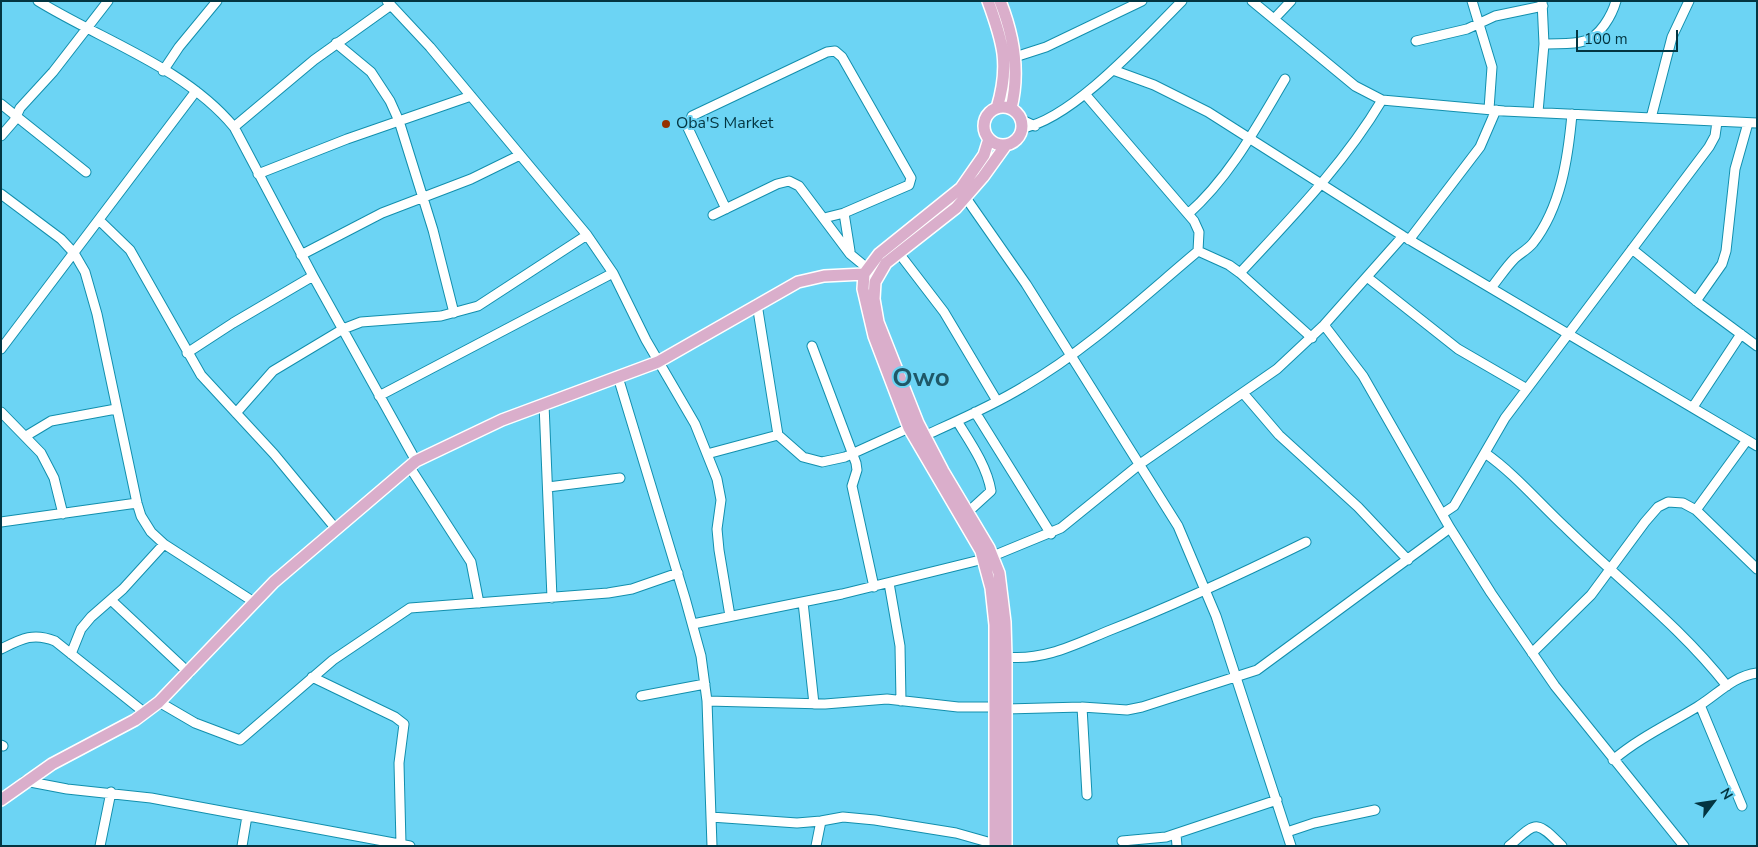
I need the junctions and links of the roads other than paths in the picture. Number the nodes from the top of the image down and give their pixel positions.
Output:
1 (38, 1) edge
2 (108, 1) edge
3 (217, 1) edge
4 (988, 1) edge
5 (1000, 1) edge
6 (1142, 1) edge
7 (1182, 1) edge
8 (1252, 1) edge
9 (1291, 1) edge
10 (1472, 1) edge
11 (1616, 1) edge
12 (1689, 1) edge
13 (389, 3) edge
14 (1542, 4) edge
15 (1274, 19) junction
16 (1477, 24) junction
17 (87, 29) junction
18 (1416, 41) dead end
19 (336, 43) junction
20 (1544, 44) junction
21 (1015, 58) junction
22 (1113, 70) junction
23 (163, 71) junction
24 (1285, 79) dead end
25 (196, 91) junction
26 (1085, 94) junction
27 (471, 96) junction
28 (1382, 100) junction
29 (1, 104) edge
30 (997, 108) junction
31 (1011, 108) junction
32 (1493, 110) junction
33 (1538, 112) junction
34 (1572, 114) junction
35 (15, 117) junction
36 (1651, 118) junction
37 (399, 120) junction
38 (1718, 122) junction
39 (1752, 123) edge
40 (1021, 124) junction
41 (234, 127) junction
42 (1, 136) edge
43 (1249, 138) junction
44 (989, 139) junction
45 (1006, 145) junction
46 (520, 155) junction
47 (86, 172) dead end
48 (258, 174) junction
49 (1320, 183) junction
50 (1, 194) edge
51 (424, 198) junction
52 (966, 198) junction
53 (726, 209) junction
54 (844, 213) junction
55 (1188, 214) junction
56 (713, 215) dead end
57 (824, 218) junction
58 (99, 220) junction
59 (587, 234) junction
60 (1406, 238) junction
61 (1632, 250) junction
62 (1198, 251) junction
63 (898, 252) junction
64 (74, 253) junction
65 (301, 254) junction
66 (850, 254) junction
67 (865, 271) junction
68 (613, 273) junction
69 (1240, 273) junction
70 (313, 276) junction
71 (1367, 277) junction
72 (1491, 288) junction
73 (1696, 302) junction
74 (757, 304) junction
75 (454, 313) junction
76 (1324, 325) junction
77 (343, 329) junction
78 (1569, 334) junction
79 (1740, 334) junction
80 (1312, 338) junction
81 (812, 346) dead end
82 (1757, 346) edge
83 (1, 348) edge
84 (187, 354) junction
85 (1071, 355) junction
86 (658, 362) junction
87 (618, 377) junction
88 (1527, 389) junction
89 (1243, 393) junction
90 (379, 396) junction
91 (997, 401) junction
92 (544, 404) junction
93 (1693, 407) junction
94 (116, 410) junction
95 (906, 410) junction
96 (1, 412) edge
97 (976, 412) junction
98 (236, 413) junction
99 (957, 421) junction
100 (909, 428) junction
101 (778, 435) junction
102 (26, 436) junction
103 (924, 436) junction
104 (1747, 440) junction
105 (1757, 446) edge
106 (1485, 453) junction
107 (707, 454) junction
108 (853, 454) junction
109 (413, 464) junction
110 (1140, 464) junction
111 (620, 478) dead end
112 (548, 487) junction
113 (137, 503) junction
114 (1696, 510) junction
115 (968, 512) junction
116 (62, 514) junction
117 (1442, 514) junction
118 (1, 522) edge
119 (336, 528) junction
120 (1450, 528) junction
121 (1051, 534) junction
122 (1306, 542) dead end
123 (164, 544) junction
124 (988, 557) junction
125 (1408, 560) junction
126 (1611, 569) junction
127 (1757, 569) edge
128 (678, 573) junction
129 (888, 583) junction
130 (874, 587) junction
131 (1206, 589) junction
132 (552, 598) junction
133 (112, 600) junction
134 (254, 602) junction
135 (802, 602) junction
136 (479, 603) junction
137 (730, 616) junction
138 (693, 624) junction
139 (1, 650) edge
140 (71, 654) junction
141 (1532, 654) junction
142 (1006, 657) junction
143 (189, 673) junction
144 (1757, 673) edge
145 (312, 677) junction
146 (1237, 678) junction
147 (705, 684) junction
148 (1727, 686) junction
149 (641, 696) dead end
150 (708, 700) junction
151 (901, 701) junction
152 (159, 702) junction
153 (814, 704) junction
154 (1700, 705) junction
155 (1082, 707) junction
156 (1000, 708) junction
157 (145, 713) junction
158 (1613, 760) junction
159 (25, 781) junction
160 (111, 792) junction
161 (1087, 795) dead end
162 (1, 800) edge
163 (1277, 800) junction
164 (1742, 806) dead end
165 (1375, 810) dead end
166 (247, 816) junction
167 (711, 817) junction
168 (821, 821) junction
169 (1287, 832) junction
170 (1176, 834) junction
171 (358, 841) edge
172 (1122, 841) dead end
173 (406, 845) edge
174 (998, 845) edge
175 (100, 846) edge
176 (242, 846) edge
177 (712, 846) edge
178 (816, 846) edge
179 (1177, 846) edge
180 (1292, 846) edge
181 (1509, 846) edge
182 (1562, 846) edge
183 (1684, 846) edge

1 - 17 street
2 - 17 street
3 - 23 street
4 - 30 main road
5 - 21 main road
6 - 21 street
7 - 22 street
8 - 15 street
9 - 15 street
10 - 16 street
11 - 20 street
12 - 36 street
13 - 19 street
13 - 27 street
14 - 16 street
14 - 20 street
15 - 28 street
16 - 18 street
16 - 32 street
17 - 23 street
17 - 35 street
19 - 37 street
19 - 41 street
20 - 33 street
21 - 31 main road
22 - 26 street
22 - 43 street
23 - 25 street
24 - 43 street
25 - 41 street
25 - 58 street
26 - 40 street
26 - 55 street
27 - 37 street
27 - 46 street
28 - 32 street
28 - 49 street
29 - 35 street
30 - 31 main road
30 - 44 main road
31 - 40 main road
32 - 33 street
32 - 60 street
33 - 34 street
34 - 36 street
34 - 72 street
35 - 42 street
35 - 47 street
36 - 38 street
37 - 48 street
37 - 51 street
38 - 39 street
38 - 61 street
39 - 73 street
40 - 45 main road
41 - 48 street
43 - 49 street
43 - 55 street
44 - 45 main road
44 - 67 main road
45 - 52 main road
46 - 51 street
46 - 59 street
48 - 65 street
49 - 60 street
49 - 69 street
50 - 64 street
51 - 65 street
51 - 75 street
52 - 63 main road
52 - 85 street
53 - 54 street
53 - 56 street
53 - 57 street
54 - 57 street
54 - 66 street
55 - 62 street
57 - 66 street
58 - 64 street
58 - 84 street
59 - 68 street
59 - 75 street
60 - 71 street
60 - 72 street
61 - 73 street
61 - 78 street
62 - 69 street
62 - 85 street
63 - 91 street
63 - 95 main road
64 - 83 street
64 - 94 street
65 - 70 street
66 - 67 street
67 - 74 main road
67 - 95 main road
68 - 86 street
68 - 90 street
69 - 80 street
70 - 77 street
70 - 84 street
71 - 76 street
71 - 88 street
72 - 78 street
73 - 79 street
74 - 86 main road
74 - 101 street
75 - 77 street
76 - 80 street
76 - 117 street
77 - 90 street
77 - 98 street
78 - 88 street
78 - 93 street
79 - 82 street
79 - 93 street
80 - 89 street
81 - 108 street
84 - 98 street
85 - 91 street
85 - 110 street
86 - 87 main road
86 - 107 street
87 - 92 main road
87 - 128 street
88 - 106 street
89 - 110 street
89 - 125 street
90 - 109 street
91 - 97 street
92 - 109 main road
92 - 112 street
93 - 104 street
94 - 102 street
94 - 113 street
95 - 100 main road
95 - 103 main road
96 - 102 street
97 - 99 street
97 - 121 street
98 - 119 street
99 - 103 street
99 - 115 street
100 - 108 street
100 - 124 main road
101 - 107 street
101 - 108 street
102 - 116 street
103 - 115 main road
104 - 105 street
104 - 114 street
106 - 117 street
106 - 126 street
107 - 137 street
108 - 130 street
109 - 119 main road
109 - 136 street
110 - 121 street
110 - 131 street
111 - 112 street
112 - 132 street
113 - 116 street
113 - 123 street
114 - 126 street
114 - 127 street
115 - 124 main road
116 - 118 street
117 - 120 street
119 - 134 main road
120 - 125 street
120 - 141 street
121 - 124 street
122 - 131 street
123 - 133 street
123 - 134 street
124 - 129 street
124 - 142 main road
124 - 156 main road
125 - 146 street
126 - 141 street
126 - 148 street
128 - 132 street
128 - 138 street
129 - 130 street
129 - 151 street
130 - 135 street
131 - 142 street
131 - 146 street
132 - 136 street
133 - 140 street
133 - 143 street
134 - 143 main road
135 - 137 street
135 - 153 street
136 - 145 street
137 - 138 street
138 - 147 street
139 - 140 street
140 - 157 street
141 - 158 street
142 - 156 main road
143 - 152 main road
144 - 148 street
145 - 152 street
145 - 173 street
146 - 155 street
146 - 163 street
147 - 149 street
147 - 150 street
148 - 154 street
150 - 153 street
150 - 167 street
151 - 153 street
151 - 156 street
152 - 157 main road
154 - 158 street
154 - 164 street
155 - 156 street
155 - 161 street
156 - 174 main road
157 - 159 main road
158 - 183 street
159 - 160 street
159 - 162 main road
160 - 166 street
160 - 175 street
163 - 169 street
163 - 170 street
165 - 169 street
166 - 171 street
166 - 176 street
167 - 168 street
167 - 177 street
168 - 174 street
168 - 178 street
169 - 180 street
170 - 172 street
170 - 179 street
171 - 173 street
181 - 182 street

